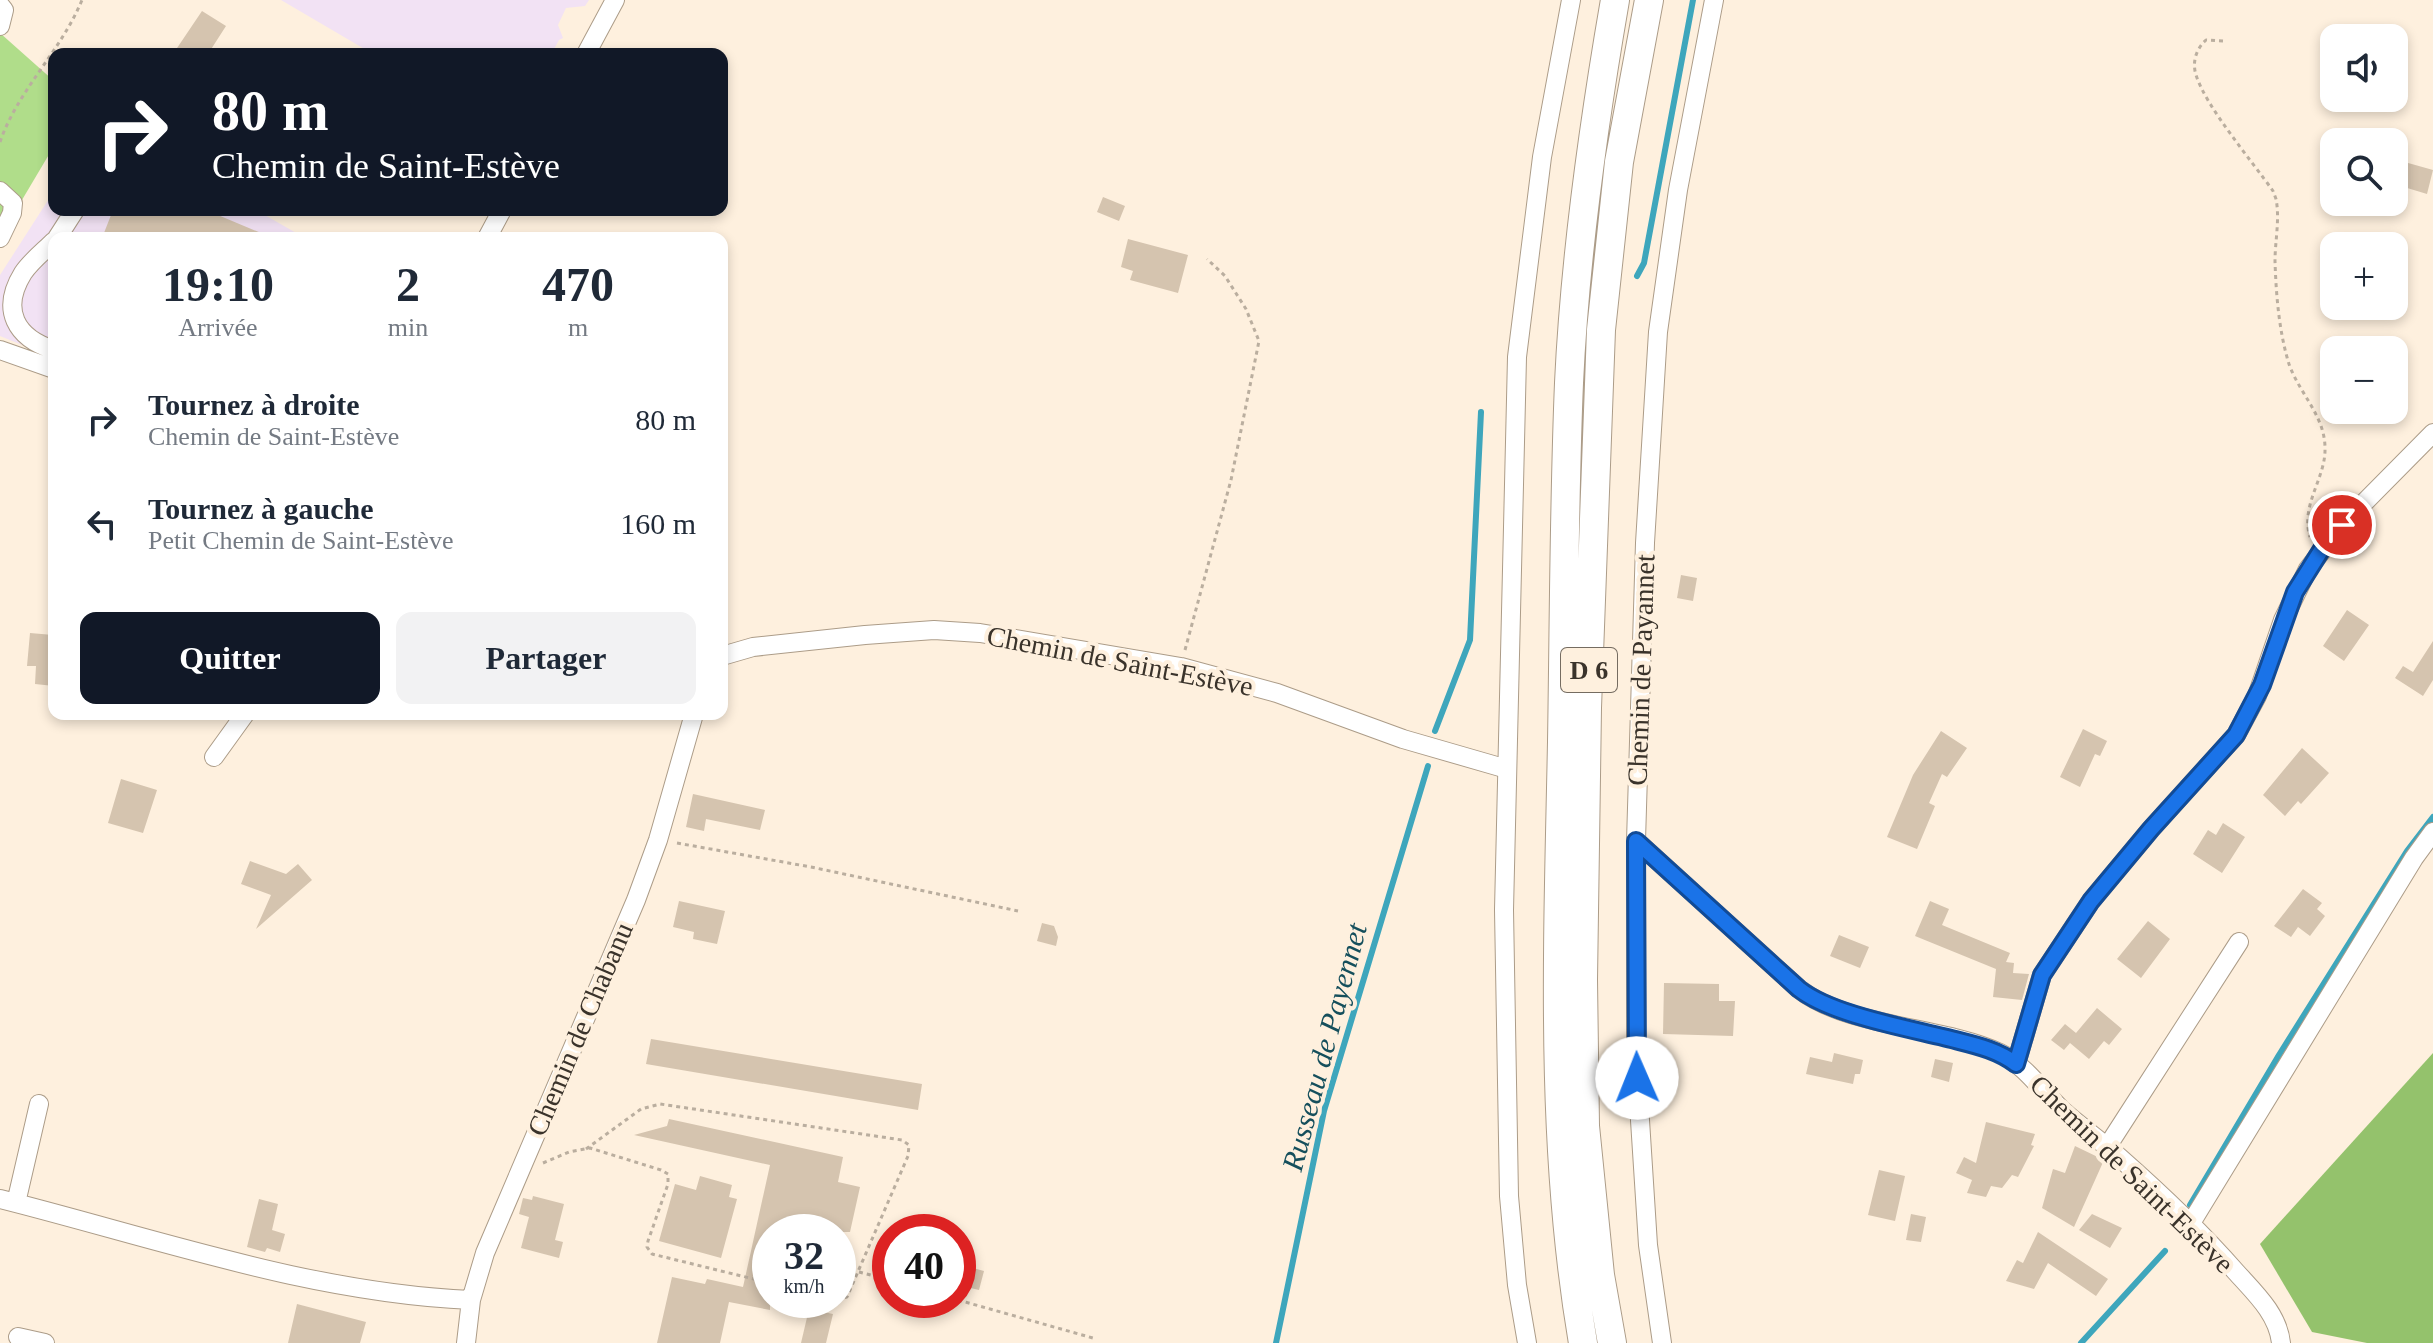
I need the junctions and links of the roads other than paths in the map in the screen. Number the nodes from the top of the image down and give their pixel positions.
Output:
1 (615, 0) edge
2 (1571, 0) edge
3 (1615, 0) edge
4 (1622, 0) edge
5 (1649, 0) edge
6 (1714, 0) edge
7 (0, 5) edge
8 (0, 26) edge
9 (589, 48) edge
10 (1596, 108) junction
11 (0, 191) edge
12 (0, 238) edge
13 (48, 248) edge
14 (48, 347) edge
15 (0, 350) edge
16 (48, 367) edge
17 (2433, 433) edge
18 (728, 654) edge
19 (241, 720) edge
20 (692, 720) edge
21 (214, 757) dead end
22 (1507, 769) junction
23 (2433, 832) edge
24 (1636, 841) junction
25 (2239, 942) dead end
26 (2016, 1064) junction
27 (39, 1104) dead end
28 (2107, 1147) junction
29 (8, 1201) edge
30 (2191, 1223) junction
31 (471, 1300) junction
32 (18, 1337) dead end
33 (45, 1343) edge
34 (466, 1343) edge
35 (1527, 1343) edge
36 (1583, 1343) edge
37 (1612, 1343) edge
38 (1662, 1343) edge
39 (2281, 1343) edge

1 - 9 street
2 - 22 street
3 - 10 highway
4 - 10 highway, D 6
5 - 37 highway, D 6
6 - 24 street, Chemin de Payannet
7 - 8 street
10 - 36 highway, D 6
11 - 12 street
13 - 14 street
15 - 16 street
17 - 26 street
18 - 22 street, Chemin de Saint-Estève
19 - 21 street
20 - 31 street, Chemin de Chabanu
22 - 35 street
23 - 30 street
24 - 26 street, Chemin de Saint-Estève
24 - 38 street, Chemin de Payannet
25 - 28 street
26 - 28 street, Chemin de Saint-Estève
27 - 29 street
28 - 30 street, Chemin de Saint-Estève
29 - 31 street
30 - 39 street, Chemin de Saint-Estève
31 - 34 street, Chemin de Chabanu
32 - 33 street

